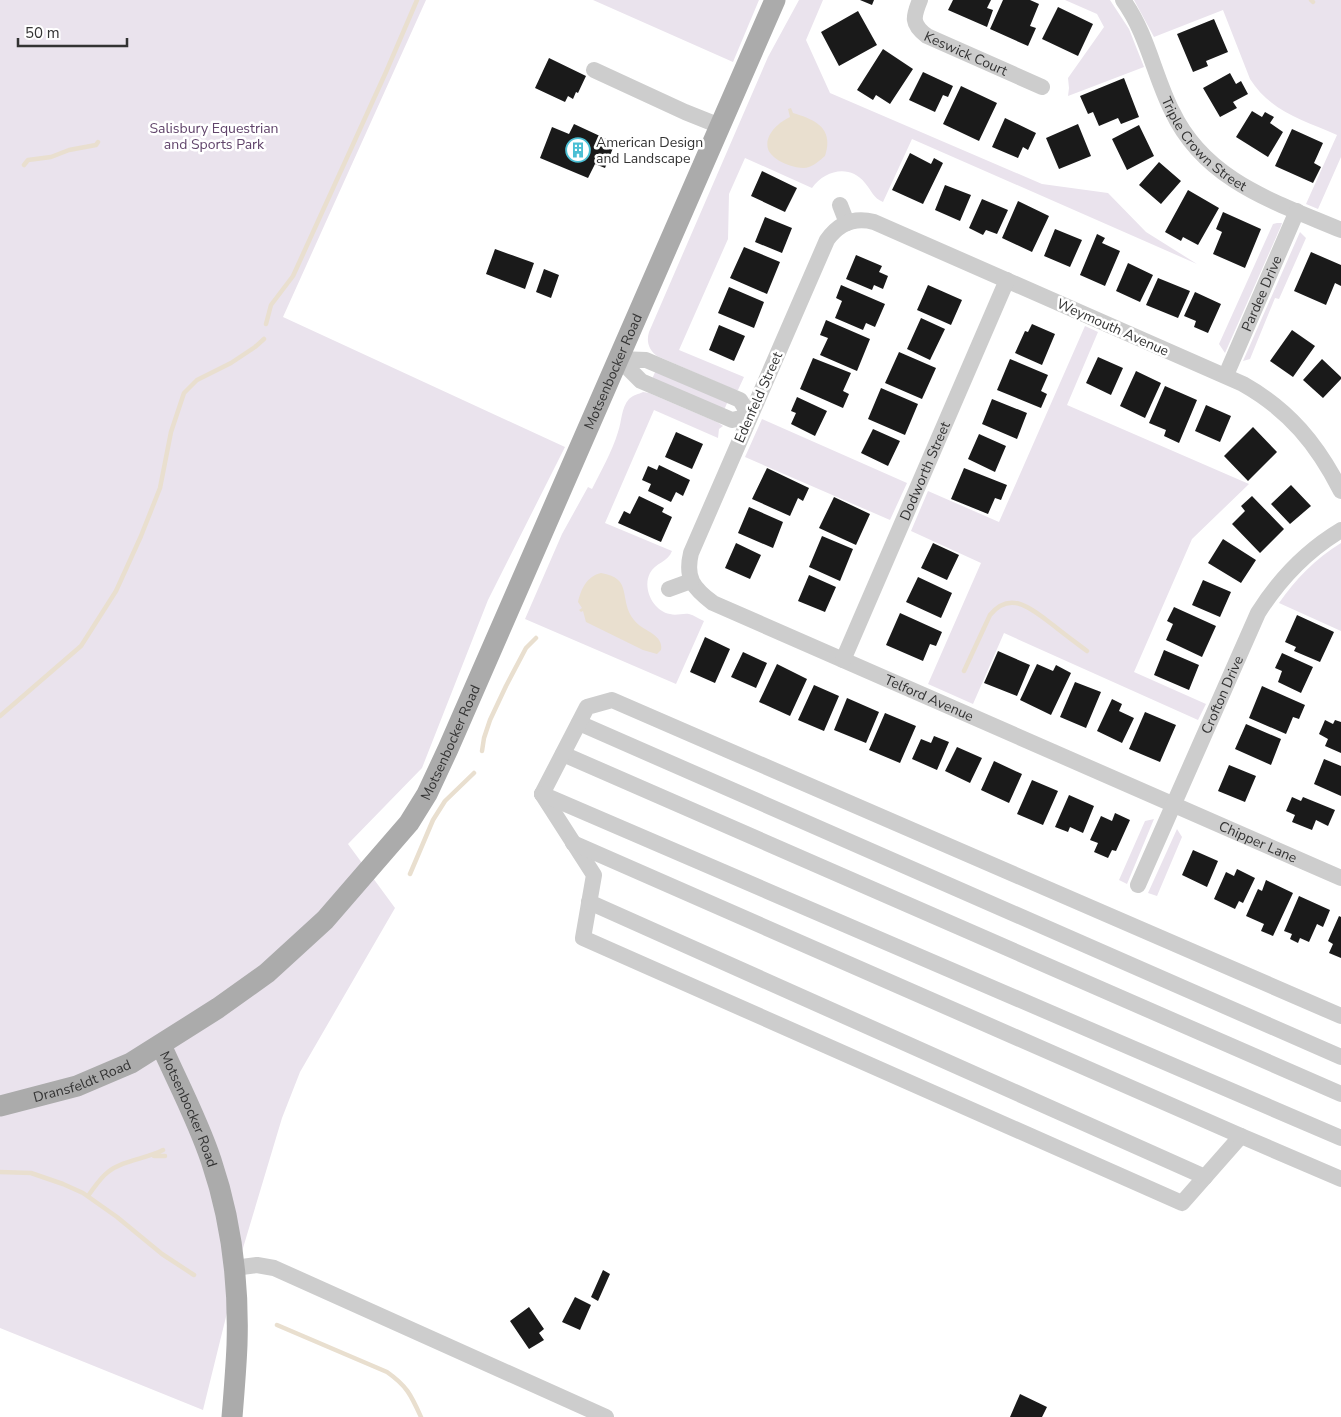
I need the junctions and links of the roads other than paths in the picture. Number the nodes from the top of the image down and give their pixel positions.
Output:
1 (775, 0) edge
2 (920, 0) edge
3 (1123, 0) edge
4 (594, 70) dead end
5 (1042, 87) dead end
6 (720, 126) junction
7 (840, 204) dead end
8 (1298, 211) junction
9 (847, 223) junction
10 (1341, 230) edge
11 (1007, 280) junction
12 (619, 359) junction
13 (1226, 375) junction
14 (750, 416) junction
15 (1341, 490) edge
16 (1341, 530) edge
17 (691, 580) junction
18 (669, 589) dead end
19 (843, 660) junction
20 (579, 723) junction
21 (563, 754) junction
22 (542, 794) junction
23 (1175, 805) junction
24 (573, 843) junction
25 (1341, 877) edge
26 (1138, 886) dead end
27 (590, 902) junction
28 (1341, 1016) edge
29 (161, 1045) junction
30 (1341, 1057) edge
31 (1341, 1094) edge
32 (0, 1106) edge
33 (1241, 1136) junction
34 (1341, 1138) edge
35 (1205, 1176) junction
36 (1341, 1179) edge
37 (234, 1268) junction
38 (232, 1417) edge
39 (606, 1417) edge

1 - 6 main road, Motsenbocker Road
2 - 5 street, Keswick Court
3 - 8 street, Triple Crown Street
4 - 6 street
6 - 12 main road, Motsenbocker Road
7 - 9 street
8 - 10 street, Triple Crown Street
8 - 13 street, Pardee Drive
9 - 11 street, Weymouth Avenue
9 - 14 street, Edenfeld Street
11 - 13 street, Weymouth Avenue
11 - 19 street, Dodworth Street
12 - 14 street
12 - 29 main road, Motsenbocker Road
13 - 15 street, Weymouth Avenue
14 - 17 street, Edenfeld Street
16 - 23 street, Crofton Drive
17 - 18 street
17 - 19 street, Telford Avenue
19 - 23 street, Telford Avenue
20 - 21 street
20 - 28 street
20 - 30 street
21 - 22 street
21 - 31 street
22 - 24 street
22 - 34 street
23 - 25 street, Chipper Lane
23 - 26 street, Crofton Drive
24 - 27 street
24 - 33 street
27 - 35 street
27 - 35 street
29 - 32 main road, Dransfeldt Road
29 - 37 main road, Motsenbocker Road
33 - 35 street
33 - 36 street
37 - 38 main road, Motsenbocker Road
37 - 39 street

